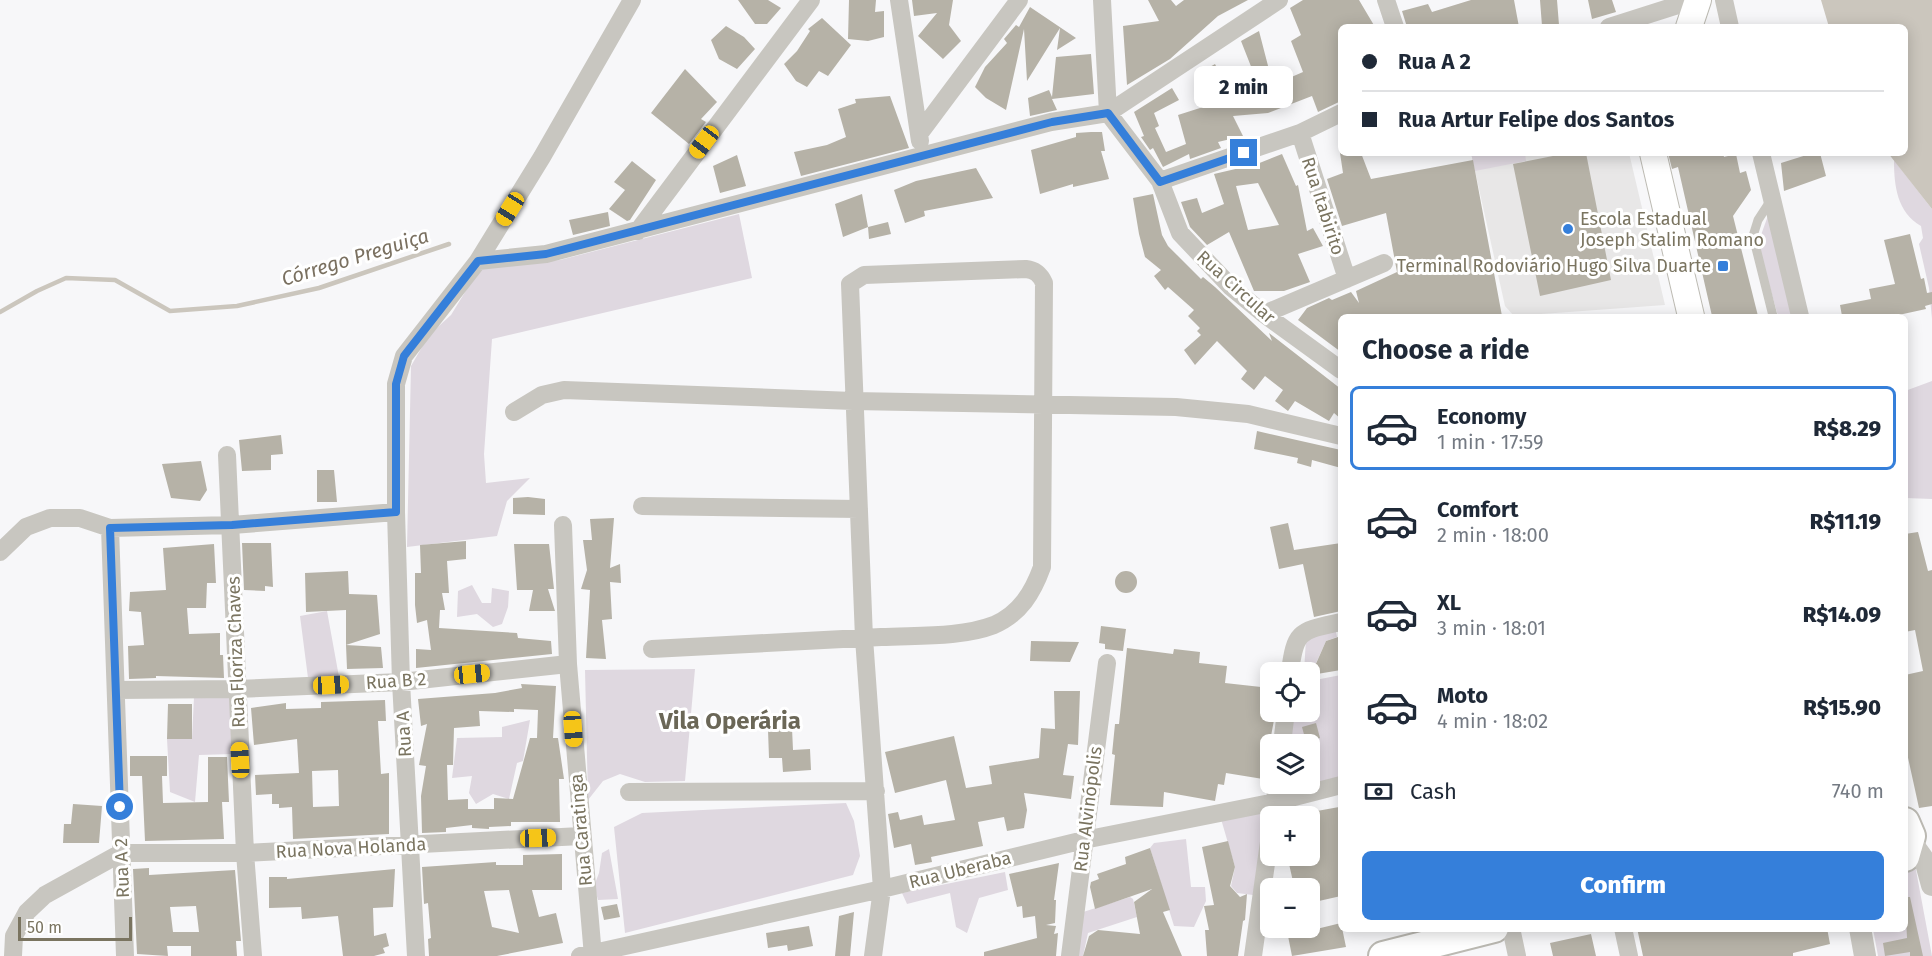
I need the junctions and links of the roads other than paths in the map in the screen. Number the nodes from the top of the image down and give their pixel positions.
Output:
1 (632, 0) edge
2 (811, 0) edge
3 (899, 0) edge
4 (1019, 0) edge
5 (1102, 0) edge
6 (1278, 0) edge
7 (1386, 0) edge
8 (1696, 0) edge
9 (1724, 0) edge
10 (1394, 24) edge
11 (1622, 24) edge
12 (1690, 24) edge
13 (1729, 24) edge
14 (1108, 113) junction
15 (1338, 114) edge
16 (1299, 133) junction
17 (919, 134) junction
18 (922, 156) junction
19 (1654, 156) edge
20 (1762, 156) edge
21 (1160, 182) junction
22 (1772, 198) junction
23 (638, 231) junction
24 (478, 261) junction
25 (1384, 263) dead end
26 (1347, 279) junction
27 (1264, 314) junction
28 (1691, 314) edge
29 (1772, 314) edge
30 (1800, 314) edge
31 (1338, 368) edge
32 (853, 401) junction
33 (1044, 405) junction
34 (514, 412) dead end
35 (1338, 435) edge
36 (227, 455) dead end
37 (642, 506) dead end
38 (859, 509) junction
39 (396, 512) junction
40 (232, 525) junction
41 (563, 525) dead end
42 (110, 528) junction
43 (0, 552) edge
44 (1338, 623) edge
45 (864, 638) junction
46 (652, 649) dead end
47 (1291, 662) edge
48 (1107, 663) dead end
49 (568, 664) junction
50 (401, 682) junction
51 (237, 689) junction
52 (116, 690) junction
53 (1338, 786) edge
54 (876, 791) junction
55 (629, 792) dead end
56 (1282, 806) edge
57 (1260, 811) edge
58 (581, 836) junction
59 (1913, 838) edge
60 (1084, 840) junction
61 (410, 844) junction
62 (121, 853) junction
63 (245, 854) junction
64 (1266, 866) edge
65 (1932, 885) edge
66 (882, 889) junction
67 (1478, 932) edge
68 (1512, 932) edge
69 (1624, 932) edge
70 (1861, 932) edge
71 (588, 955) edge
72 (13, 956) edge
73 (125, 956) edge
74 (253, 956) edge
75 (417, 956) edge
76 (873, 956) edge
77 (1070, 956) edge
78 (1253, 956) edge
79 (1383, 956) edge
80 (1517, 956) edge
81 (1629, 956) edge
82 (1865, 956) edge

1 - 24 street, Rua A
2 - 23 street
3 - 17 street
4 - 17 street
5 - 14 street
6 - 14 street
7 - 10 street
8 - 11 street
8 - 12 main road
9 - 13 street
14 - 18 street
14 - 21 street, Rua Circular
15 - 16 street
16 - 21 street
16 - 26 street, Rua Itabirito
17 - 18 street
18 - 23 street
19 - 28 main road
20 - 22 street
21 - 27 street, Rua Circular
22 - 29 lane
22 - 30 street
23 - 24 street
24 - 39 street, Rua A
25 - 26 street, Rua Itabirito
26 - 27 street, Rua Itabirito
27 - 31 street, Rua Circular
32 - 33 street
32 - 33 street
32 - 34 street
32 - 38 street
33 - 35 street
33 - 45 street
36 - 40 street, Rua Floriza Chaves
37 - 38 street
38 - 45 street
39 - 40 street
39 - 50 street, Rua A
40 - 42 street
40 - 51 street, Rua Floriza Chaves
41 - 49 street, Rua Caratinga
42 - 43 street
42 - 52 street, Rua A 2
44 - 47 street
45 - 46 street
45 - 54 street
48 - 60 street, Rua Alvinópolis
49 - 50 street, Rua B 2
49 - 58 street, Rua Caratinga
50 - 51 street, Rua B 2
50 - 61 street, Rua A
51 - 52 street, Rua B 2
51 - 63 street, Rua Floriza Chaves
52 - 62 street, Rua A 2
53 - 56 street, Rua Uberaba
54 - 55 street
54 - 66 street
57 - 60 street, Rua Uberaba
58 - 61 street, Rua Nova Holanda
58 - 71 street, Rua Caratinga
59 - 65 street
60 - 66 street, Rua Uberaba
60 - 77 street, Rua Alvinópolis
61 - 63 street, Rua Nova Holanda
61 - 75 street, Rua A
62 - 63 street, Rua Nova Holanda
62 - 72 street
62 - 73 street, Rua A 2
63 - 74 street, Rua Floriza Chaves
64 - 78 street
66 - 71 street, Rua Uberaba
66 - 76 street
67 - 79 main road
68 - 80 street
69 - 81 street
70 - 82 street

